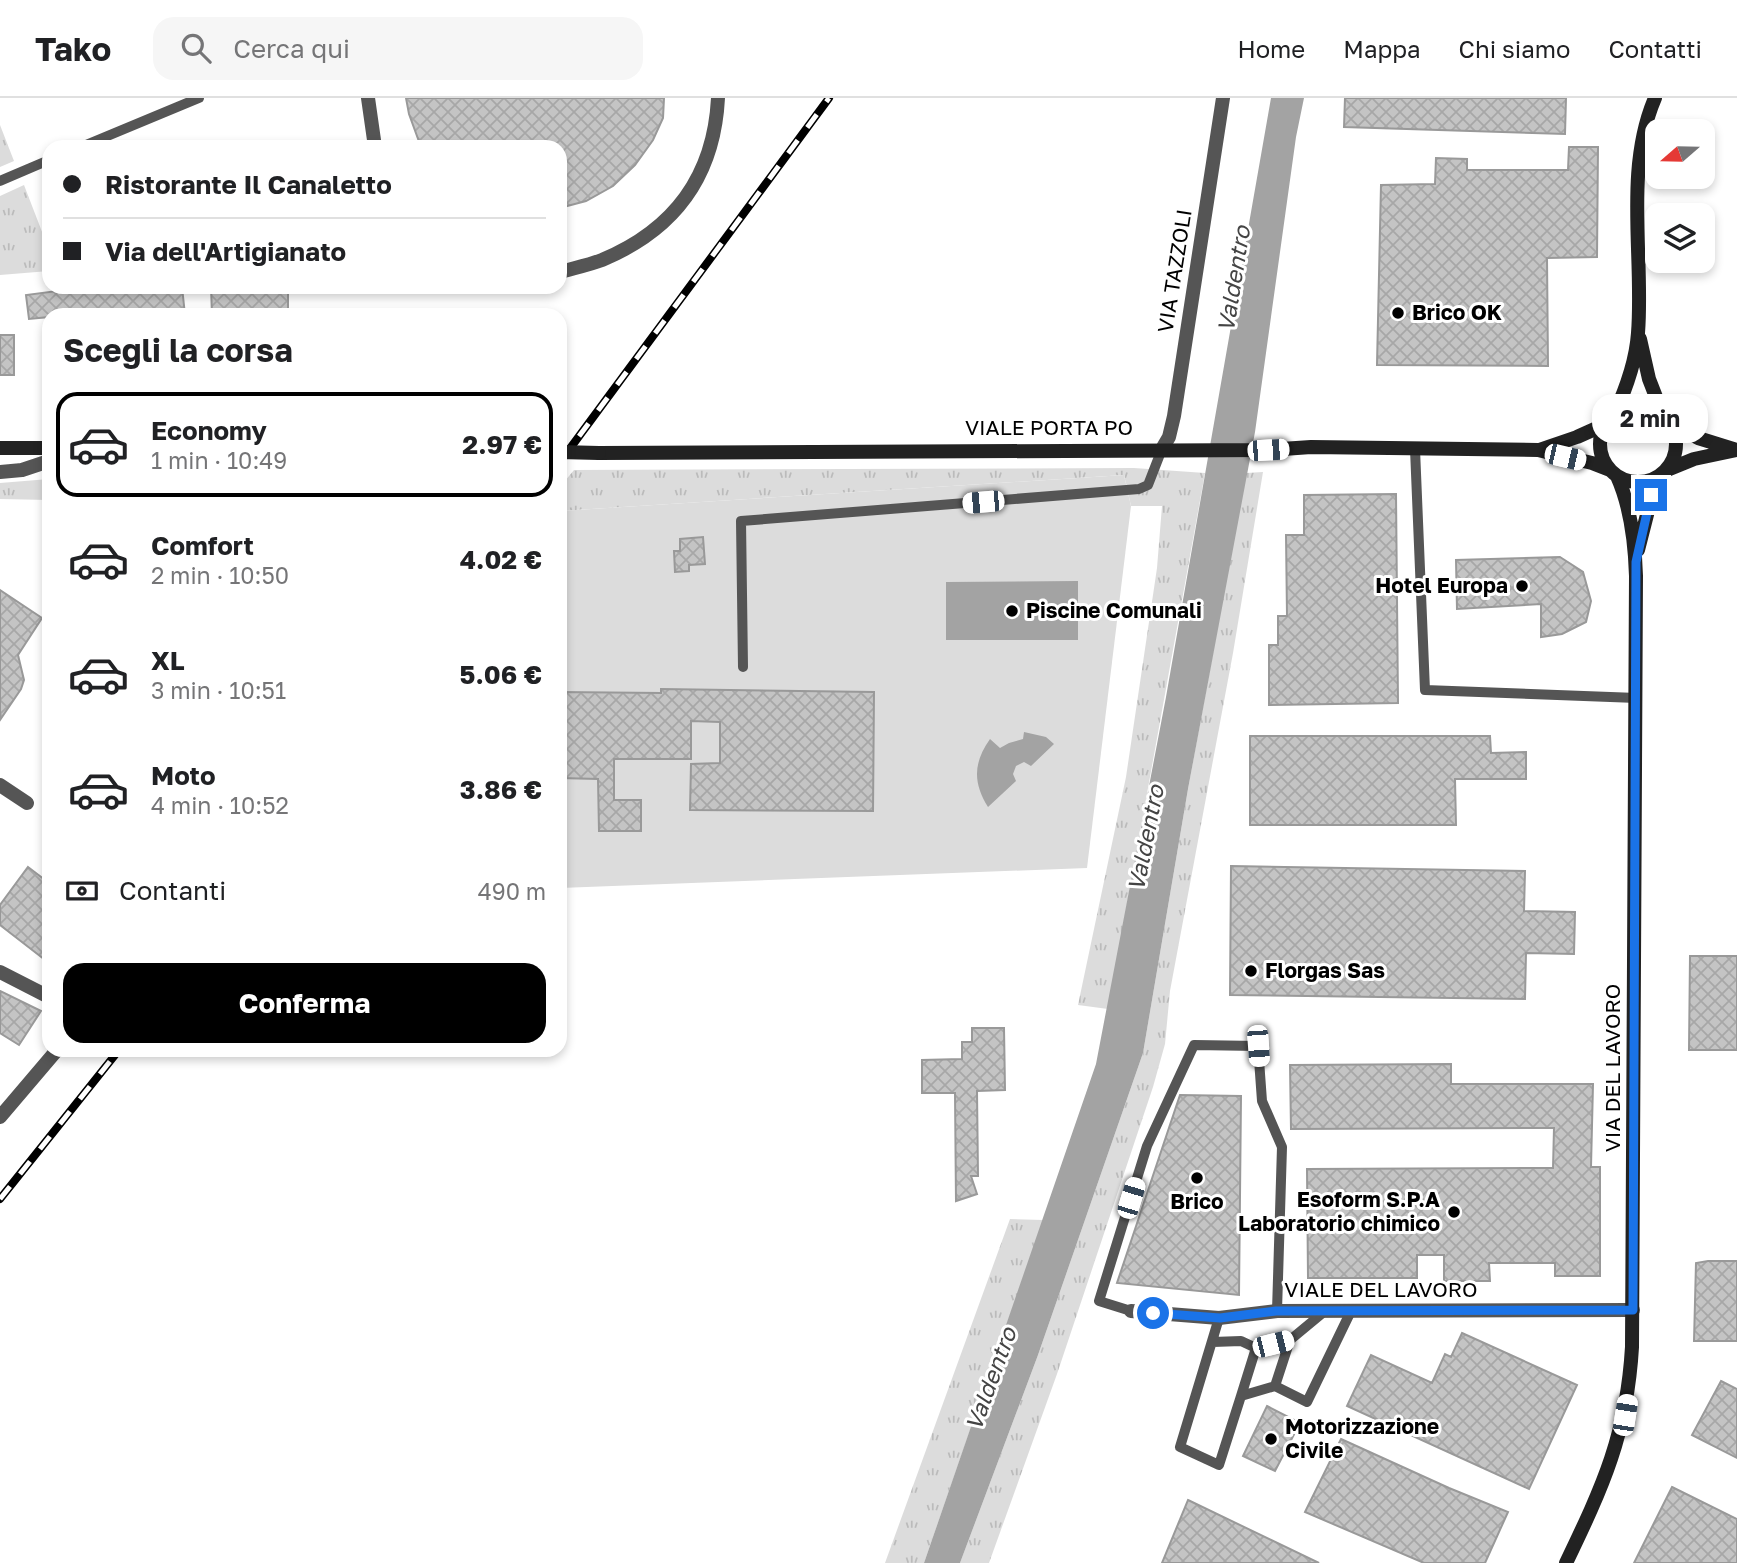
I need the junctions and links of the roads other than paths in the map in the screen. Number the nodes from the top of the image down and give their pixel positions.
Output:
1 (199, 98) edge
2 (368, 98) edge
3 (718, 98) edge
4 (1223, 98) edge
5 (1655, 98) edge
6 (98, 140) edge
7 (374, 140) edge
8 (42, 163) edge
9 (0, 181) edge
10 (567, 270) edge
11 (1638, 334) junction
12 (1610, 419) junction
13 (1667, 419) junction
14 (0, 448) edge
15 (42, 448) edge
16 (1163, 449) junction
17 (1415, 449) junction
18 (1538, 450) junction
19 (567, 452) edge
20 (42, 463) edge
21 (0, 472) edge
22 (1665, 472) junction
23 (1614, 473) junction
24 (1636, 562) junction
25 (743, 667) dead end
26 (1637, 698) junction
27 (0, 785) edge
28 (27, 803) dead end
29 (0, 972) edge
30 (42, 993) edge
31 (51, 1057) edge
32 (0, 1117) edge
33 (1633, 1310) junction
34 (1131, 1311) joint
35 (1276, 1311) junction
36 (1325, 1311) junction
37 (1351, 1311) junction
38 (1220, 1318) junction
39 (1290, 1340) junction
40 (1213, 1342) junction
41 (1256, 1348) junction
42 (1275, 1387) junction
43 (1241, 1396) junction
44 (1566, 1563) edge

1 - 6 lane
2 - 7 street
3 - 10 street
4 - 16 street, VIA TAZZOLI
5 - 11 main road
8 - 9 lane
11 - 12 main road
11 - 13 main road
12 - 13 main road, VIALE PORTA PO
12 - 18 main road, VIALE PORTA PO
12 - 23 main road
13 - 22 main road
13 - 22 main road, VIALE PORTA PO
14 - 15 main road
16 - 17 main road, VIALE PORTA PO
16 - 19 main road, VIALE PORTA PO, bridge
16 - 25 lane
17 - 18 main road, VIALE PORTA PO
17 - 26 lane
18 - 23 main road, VIALE PORTA PO
20 - 21 street
22 - 23 main road, VIALE PORTA PO
22 - 24 main road
23 - 24 main road
24 - 26 main road, VIA DEL LAVORO
26 - 33 main road, VIA DEL LAVORO
27 - 28 street
29 - 30 street
31 - 32 street
33 - 37 street, VIALE DEL LAVORO
33 - 44 main road, VIA DEL LAVORO
34 - 35 lane
34 - 38 street, VIALE DEL LAVORO
35 - 36 street, VIALE DEL LAVORO
35 - 38 street, VIALE DEL LAVORO
36 - 37 street, VIALE DEL LAVORO
36 - 39 lane
37 - 42 lane
38 - 40 lane
39 - 41 lane
39 - 42 lane
40 - 41 lane
40 - 43 lane
41 - 43 lane
42 - 43 lane

